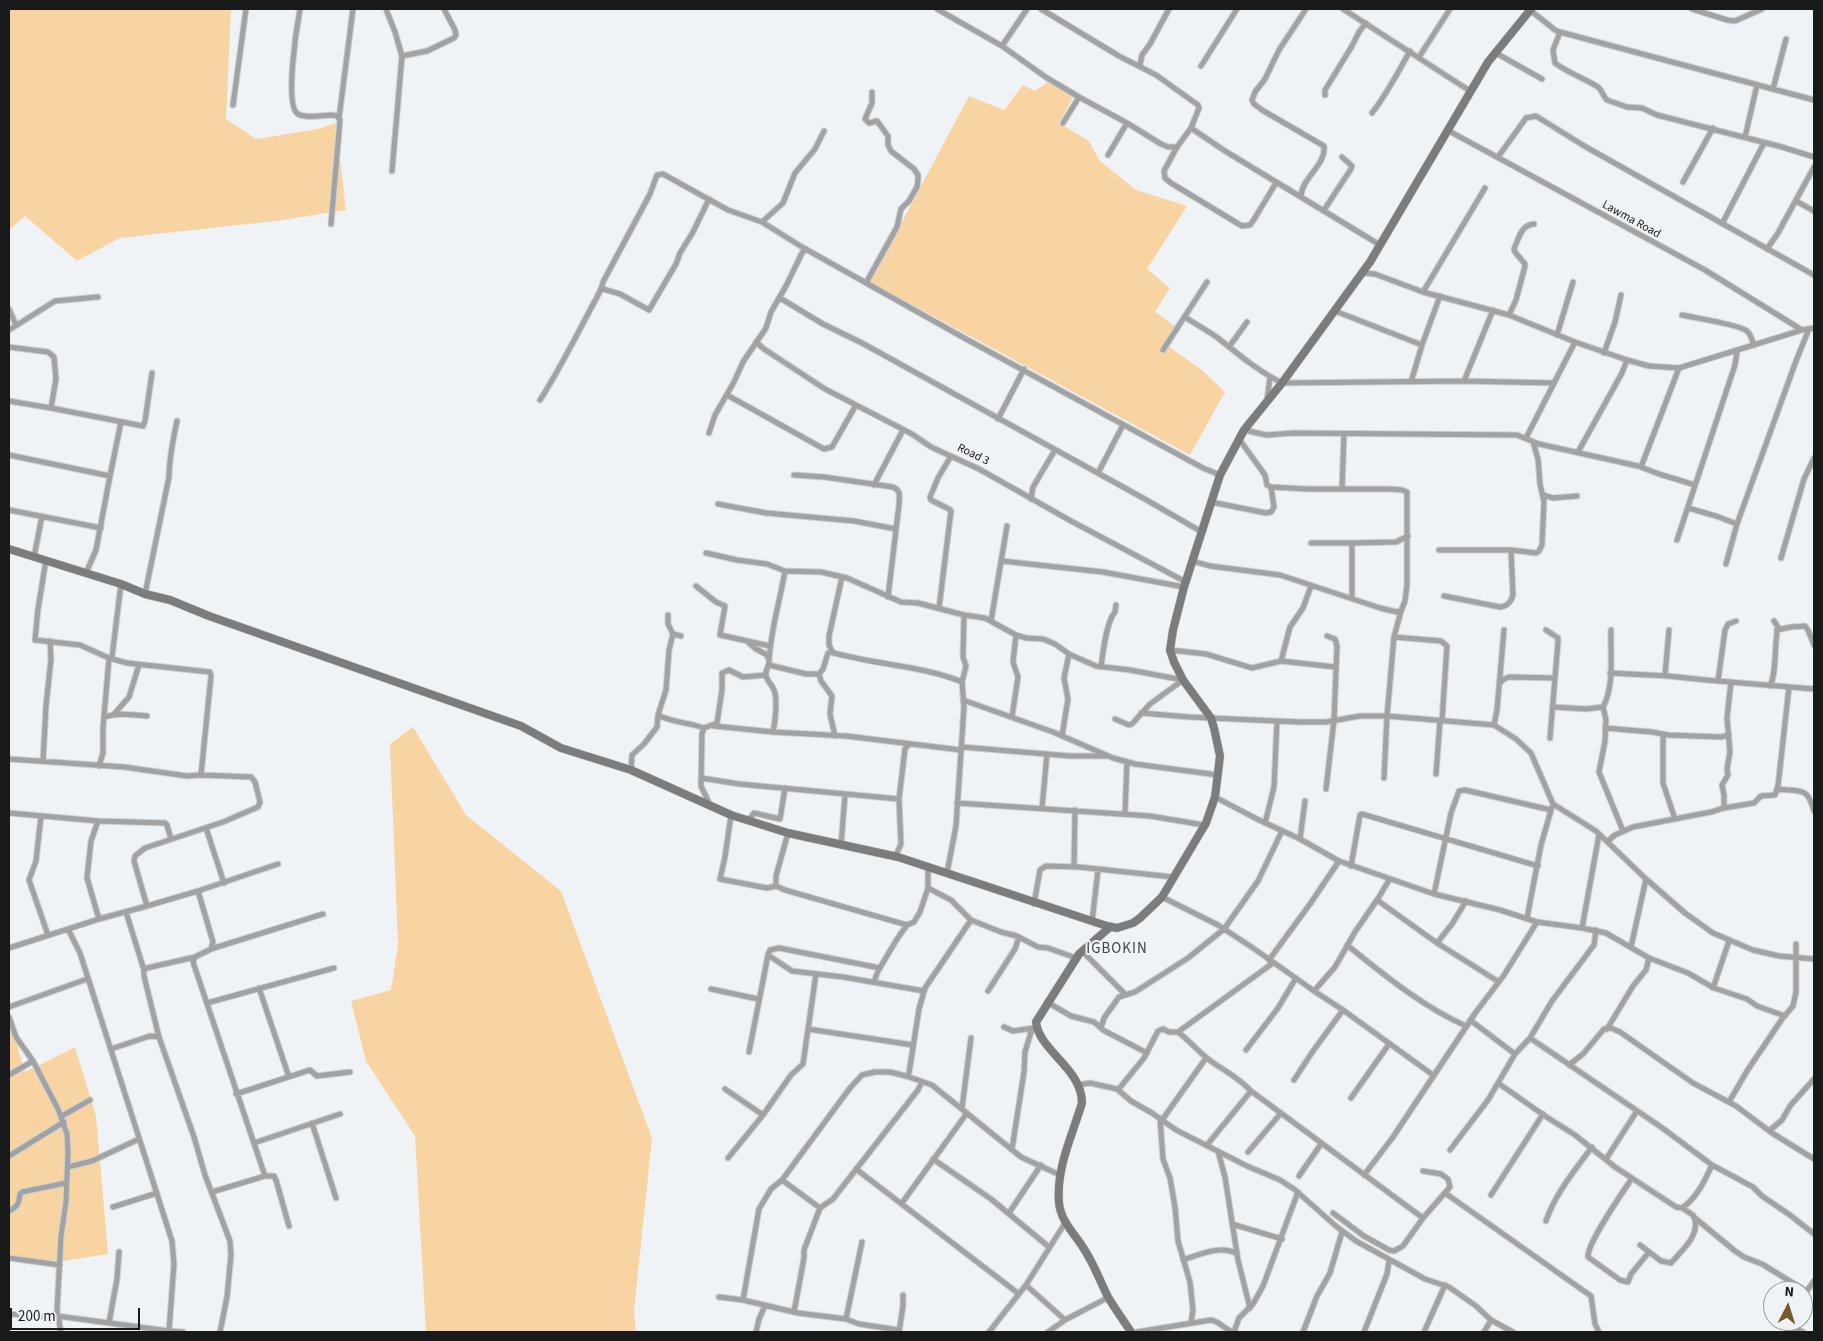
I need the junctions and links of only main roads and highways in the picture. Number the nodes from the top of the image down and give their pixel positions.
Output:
1 (1531, 9) edge
2 (9, 549) edge
3 (1110, 927) junction
4 (1132, 1332) edge

1 - 3 main road
2 - 3 main road
3 - 4 main road

